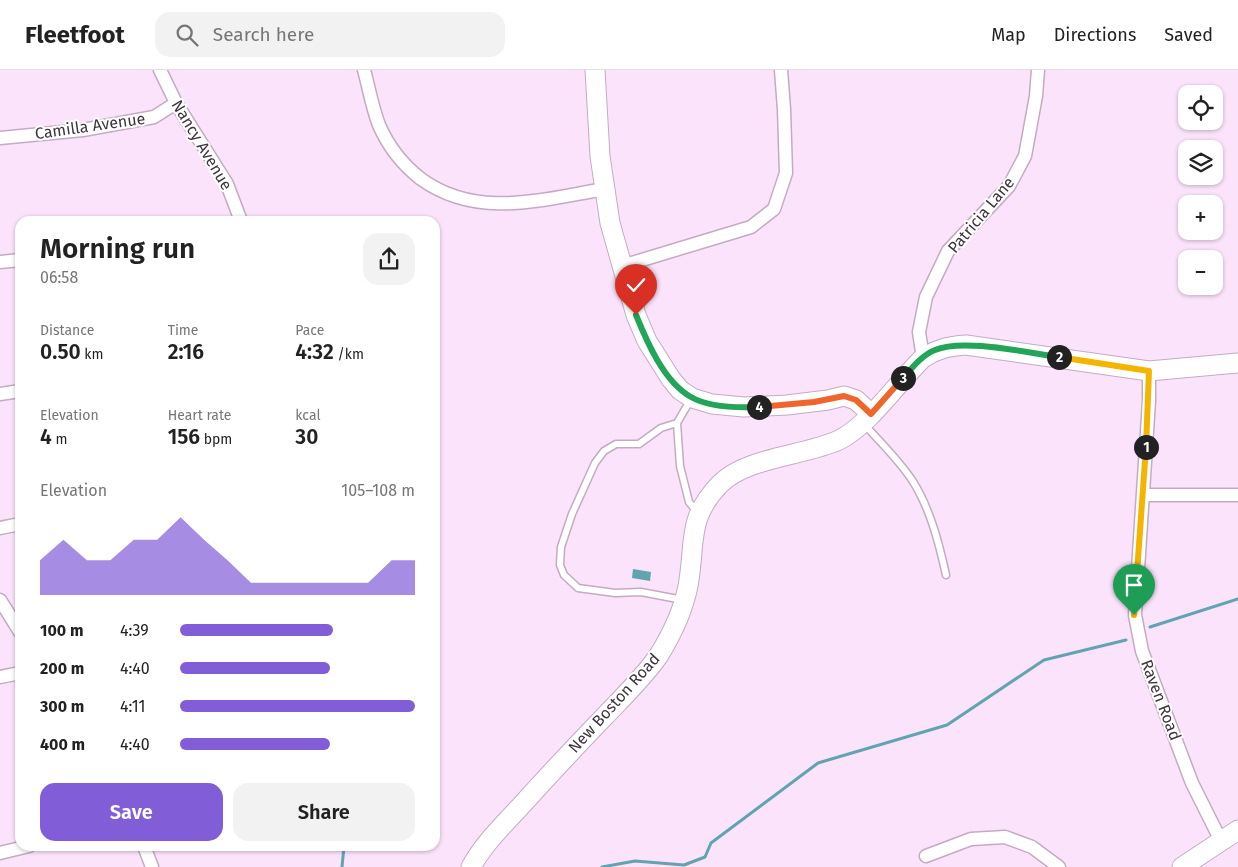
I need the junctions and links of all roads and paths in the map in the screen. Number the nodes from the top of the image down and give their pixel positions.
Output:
1 (160, 70) edge
2 (364, 70) edge
3 (595, 70) edge
4 (781, 70) edge
5 (1038, 70) edge
6 (176, 104) junction
7 (0, 138) edge
8 (605, 189) junction
9 (239, 216) edge
10 (15, 260) edge
11 (0, 262) edge
12 (622, 266) junction
13 (922, 358) junction
14 (1238, 363) edge
15 (1149, 371) junction
16 (15, 392) edge
17 (0, 394) edge
18 (692, 398) junction
19 (867, 418) junction
20 (677, 423) junction
21 (1143, 495) junction
22 (1238, 495) edge
23 (698, 514) junction
24 (15, 525) edge
25 (0, 528) edge
26 (946, 575) dead end
27 (0, 600) edge
28 (684, 600) junction
29 (15, 624) edge
30 (15, 674) edge
31 (0, 677) edge
32 (1238, 830) edge
33 (1221, 841) junction
34 (15, 849) edge
35 (146, 851) edge
36 (0, 852) edge
37 (926, 856) dead end
38 (152, 867) edge
39 (472, 867) edge
40 (1059, 867) edge
41 (1182, 867) edge

1 - 6 street, Nancy Avenue
2 - 8 street
3 - 8 street
4 - 12 street
5 - 13 street, Patricia Lane
6 - 7 street, Camilla Avenue
6 - 9 street, Nancy Avenue
8 - 12 street
10 - 11 street
12 - 18 street
13 - 15 street, New Boston Road
13 - 19 street, New Boston Road
14 - 15 street, New Boston Road
15 - 21 street, Raven Road
16 - 17 street
18 - 19 street
18 - 20 lane
19 - 23 street, New Boston Road
19 - 26 lane
20 - 23 lane
20 - 28 lane
21 - 22 street
21 - 33 street, Raven Road
23 - 28 street, New Boston Road
24 - 25 street
27 - 29 street
28 - 39 street, New Boston Road
30 - 31 street
32 - 33 street
33 - 41 street
34 - 36 street
35 - 38 street
37 - 40 street

